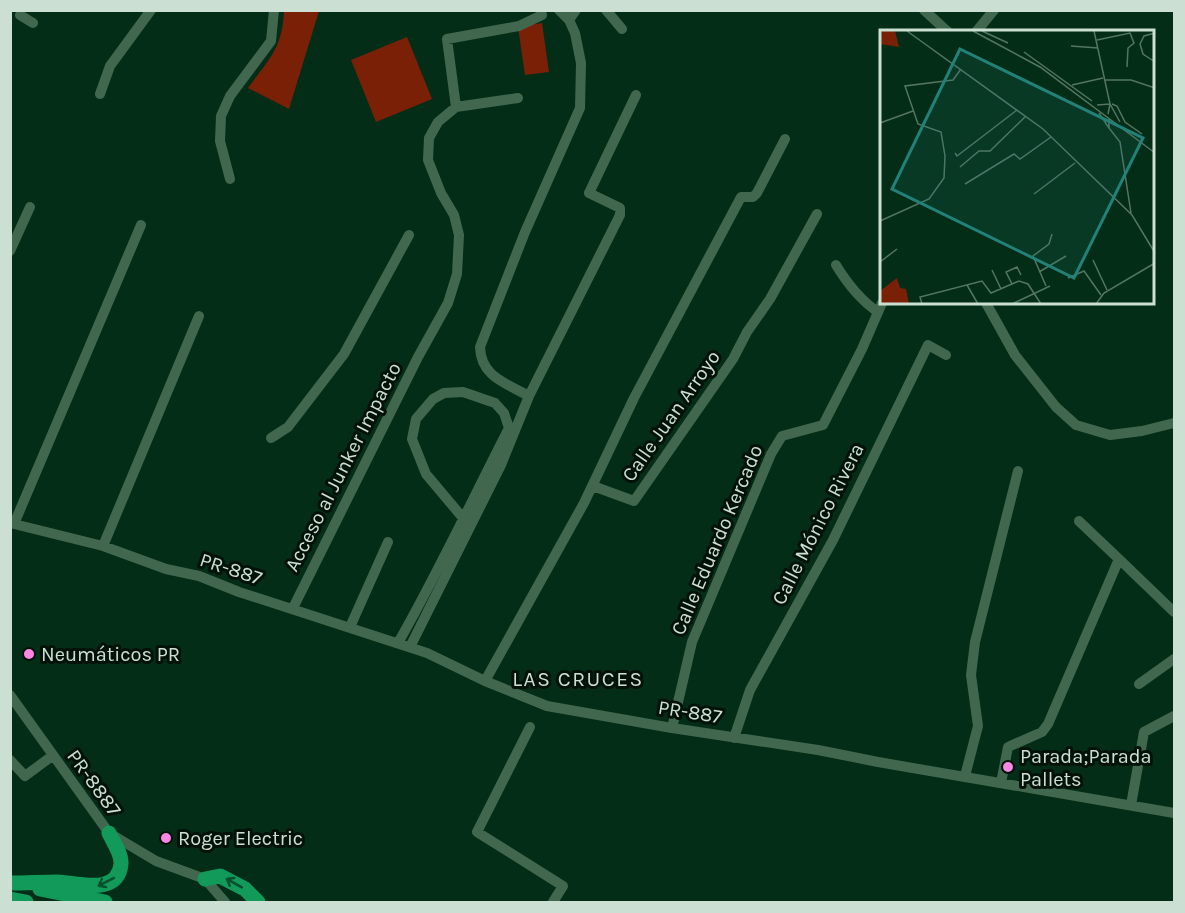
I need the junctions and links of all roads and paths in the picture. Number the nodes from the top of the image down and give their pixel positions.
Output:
1 (151, 10) edge
2 (274, 10) edge
3 (559, 10) edge
4 (576, 10) edge
5 (606, 10) edge
6 (924, 10) edge
7 (994, 10) edge
8 (18, 15) edge
9 (542, 15) dead end
10 (569, 20) junction
11 (33, 23) dead end
12 (622, 29) dead end
13 (946, 30) edge
14 (978, 30) edge
15 (100, 94) dead end
16 (636, 95) dead end
17 (518, 98) dead end
18 (456, 107) junction
19 (785, 139) dead end
20 (230, 179) dead end
21 (30, 207) dead end
22 (817, 214) dead end
23 (141, 225) dead end
24 (409, 235) dead end
25 (10, 251) edge
26 (836, 265) dead end
27 (987, 304) edge
28 (880, 307) edge
29 (199, 316) dead end
30 (946, 355) dead end
31 (529, 396) junction
32 (1174, 423) edge
33 (271, 438) dead end
34 (1018, 471) dead end
35 (593, 486) junction
36 (463, 518) junction
37 (1079, 521) dead end
38 (12, 524) edge
39 (388, 542) dead end
40 (103, 546) junction
41 (1119, 559) junction
42 (293, 608) junction
43 (1174, 612) edge
44 (350, 627) junction
45 (398, 643) junction
46 (410, 647) junction
47 (1174, 659) edge
48 (485, 681) junction
49 (1139, 684) dead end
50 (10, 695) edge
51 (1174, 716) edge
52 (530, 727) dead end
53 (672, 728) junction
54 (734, 738) junction
55 (52, 756) junction
56 (10, 760) edge
57 (965, 776) junction
58 (1001, 783) junction
59 (1131, 805) junction
60 (1174, 813) edge
61 (109, 833) junction
62 (205, 879) junction
63 (10, 883) edge
64 (10, 899) edge
65 (26, 903) edge
66 (105, 903) edge
67 (225, 903) edge
68 (258, 903) edge
69 (553, 903) edge

1 - 15 street
2 - 20 street
3 - 10 street
4 - 10 street
5 - 12 street
6 - 13 street
7 - 14 street
8 - 11 street
9 - 18 street
10 - 31 street
16 - 31 street
17 - 18 street
18 - 42 street, Acceso al Junker Impacto
19 - 35 street
21 - 25 street
22 - 35 street, Calle Juan Arroyo
23 - 38 street
24 - 33 street
26 - 28 street
27 - 32 street
28 - 53 street, Calle Eduardo Kercado
29 - 40 street
30 - 54 street, Calle Mónico Rivera
31 - 46 street
34 - 57 street
35 - 48 street, Calle Juan Arroyo
36 - 36 street
36 - 45 street
37 - 41 street
38 - 40 street, PR-887
39 - 44 street
40 - 42 street, PR-887
41 - 43 street
41 - 58 street
42 - 44 street, PR-887
44 - 45 street, PR-887
45 - 46 street, PR-887
46 - 48 street, PR-887
47 - 49 street
48 - 53 street, PR-887
50 - 55 street, PR-8887 / PR-8887
51 - 59 street
52 - 69 street
53 - 54 street, PR-887
54 - 57 street, PR-887
55 - 56 street
55 - 61 street, PR-8887 / PR-8887
57 - 58 street, PR-887
58 - 59 street, PR-887
59 - 60 street, PR-887
61 - 62 street, PR-8887 / PR-8887
61 -> 63 highway
62 - 67 street
68 -> 62 highway
63 - 66 highway
64 - 65 highway

